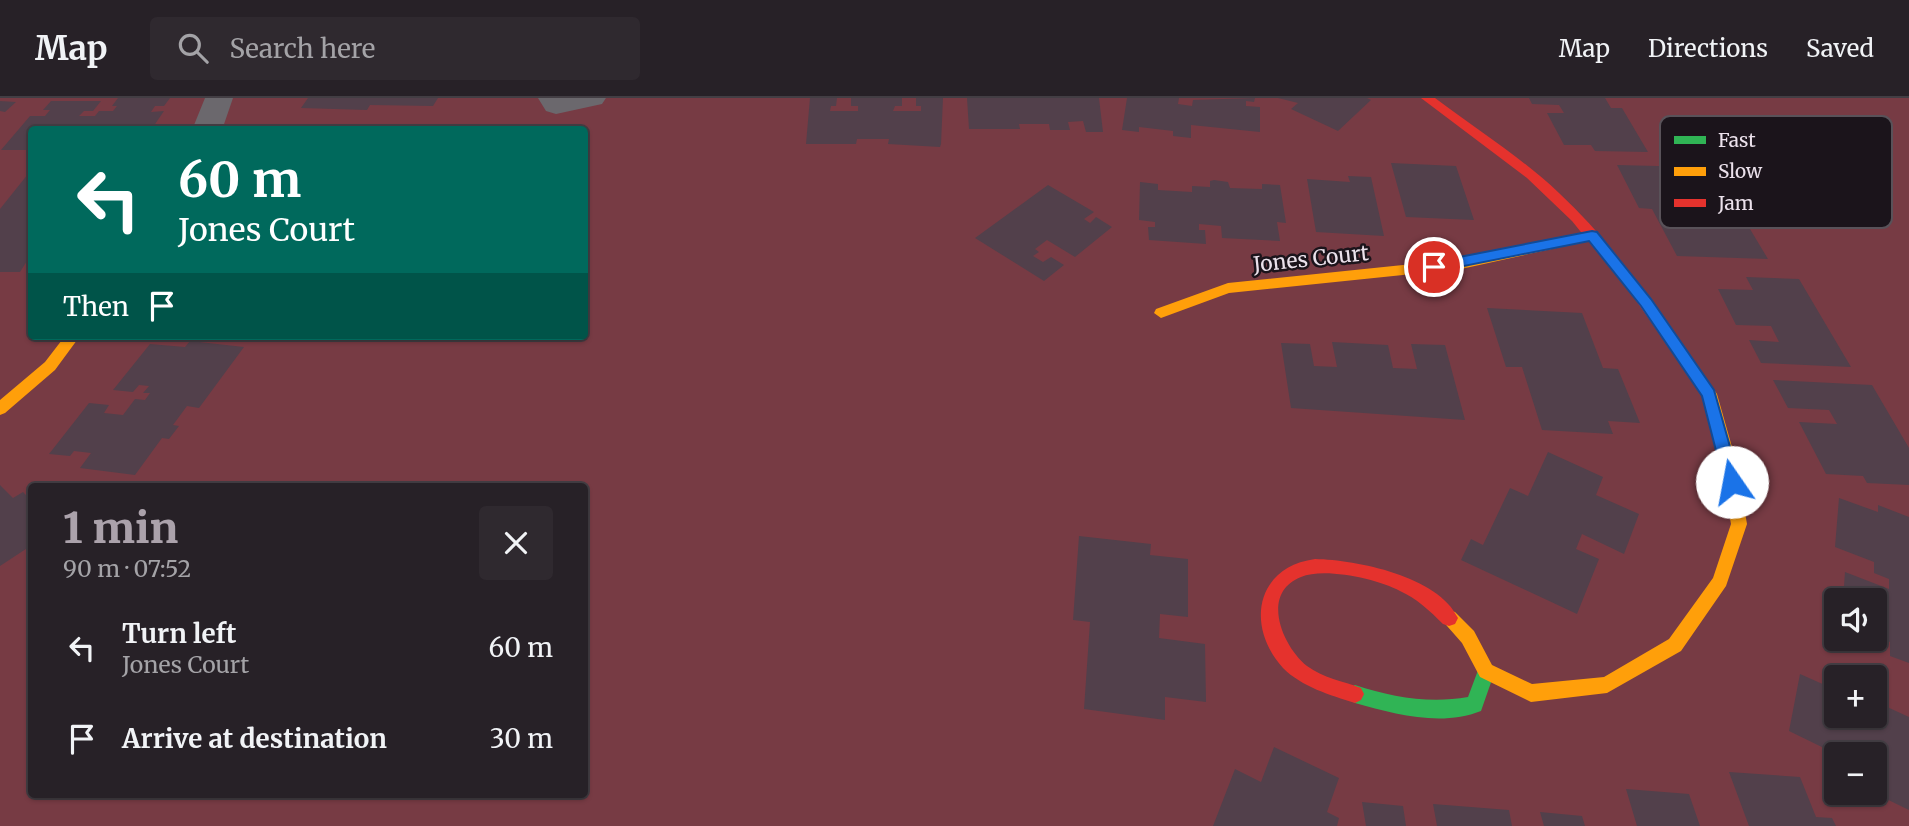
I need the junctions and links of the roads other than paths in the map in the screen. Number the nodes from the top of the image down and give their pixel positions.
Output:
1 (219, 98) edge
2 (592, 98) edge
3 (1427, 98) edge
4 (554, 102) edge
5 (208, 126) edge
6 (1592, 236) junction
7 (1160, 313) dead end
8 (70, 340) edge
9 (0, 409) edge
10 (1486, 671) junction

1 - 5 street
2 - 4 street
3 - 6 street
6 - 7 street, Jones Court
6 - 10 street
8 - 9 street
10 - 10 street

